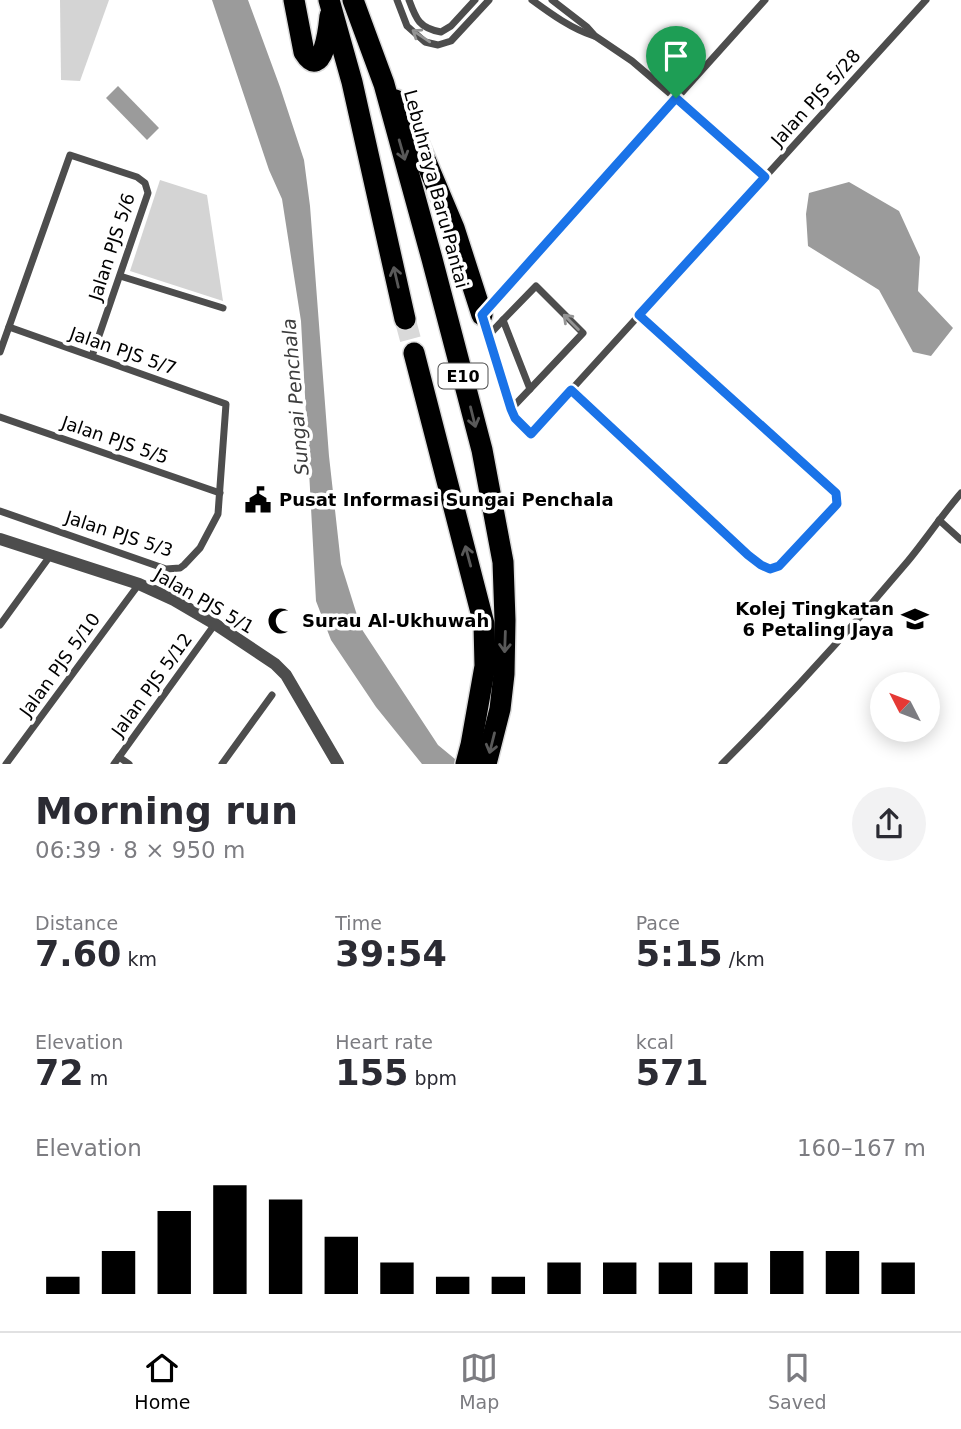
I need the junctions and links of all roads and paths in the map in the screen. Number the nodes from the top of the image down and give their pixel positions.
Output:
1 (294, 0) edge
2 (353, 0) edge
3 (397, 0) edge
4 (409, 0) edge
5 (475, 0) edge
6 (489, 0) edge
7 (532, 0) edge
8 (552, 0) edge
9 (765, 0) edge
10 (926, 0) edge
11 (330, 3) edge
12 (595, 36) junction
13 (384, 85) junction
14 (676, 98) junction
15 (765, 177) junction
16 (120, 276) junction
17 (223, 308) dead end
18 (482, 315) junction
19 (639, 315) junction
20 (405, 320) tunnel mouth
21 (503, 320) junction
22 (9, 327) junction
23 (488, 336) junction
24 (0, 352) edge
25 (414, 353) tunnel mouth
26 (92, 356) junction
27 (530, 389) junction
28 (571, 390) junction
29 (226, 404) joint
30 (511, 409) junction
31 (0, 417) edge
32 (961, 493) edge
33 (220, 494) junction
34 (0, 511) edge
35 (939, 520) junction
36 (0, 540) edge
37 (961, 540) edge
38 (50, 556) junction
39 (139, 584) junction
40 (215, 624) junction
41 (0, 625) edge
42 (272, 695) dead end
43 (469, 755) edge
44 (116, 760) edge
45 (6, 764) edge
46 (129, 764) edge
47 (222, 764) edge
48 (338, 764) edge
49 (486, 764) edge
50 (722, 764) edge

1 - 11 highway
2 - 13 highway, Lebuhraya Baru Pantai / E10
6 -> 3 street
4 - 5 street
7 - 12 street
8 - 12 street
9 - 14 street
10 - 15 street, Jalan PJS 5/28
20 -> 11 highway
12 - 14 street
13 - 18 highway
13 -> 49 highway, Lebuhraya Baru Pantai / E10
14 - 15 street
14 - 18 street
15 - 19 street, Jalan PJS 5/28
16 - 17 street
16 - 22 street, Jalan PJS 5/6
16 - 26 street, Jalan PJS 5/6
18 - 23 street
19 - 28 street, Jalan PJS 5/28
19 - 28 street
21 - 23 street
21 - 27 street
27 -> 21 street
22 - 24 street, Jalan PJS 5/6
22 - 26 street, Jalan PJS 5/7
23 - 30 street
43 -> 25 highway, E10
26 - 29 street, Jalan PJS 5/7
27 - 30 street
28 - 30 street, Jalan PJS 5/28
29 - 33 street, Jalan PJS 5/3
31 - 33 street, Jalan PJS 5/5
32 - 35 street
33 - 34 street, Jalan PJS 5/3
35 - 37 street
35 - 50 street
36 - 38 street, Jalan PJS 5/1
38 - 39 street, Jalan PJS 5/1
38 - 41 street
39 - 40 street, Jalan PJS 5/1
39 - 45 street, Jalan PJS 5/10
40 - 44 street, Jalan PJS 5/12
40 - 48 street, Jalan PJS 5/1
42 - 47 street
44 - 46 street

